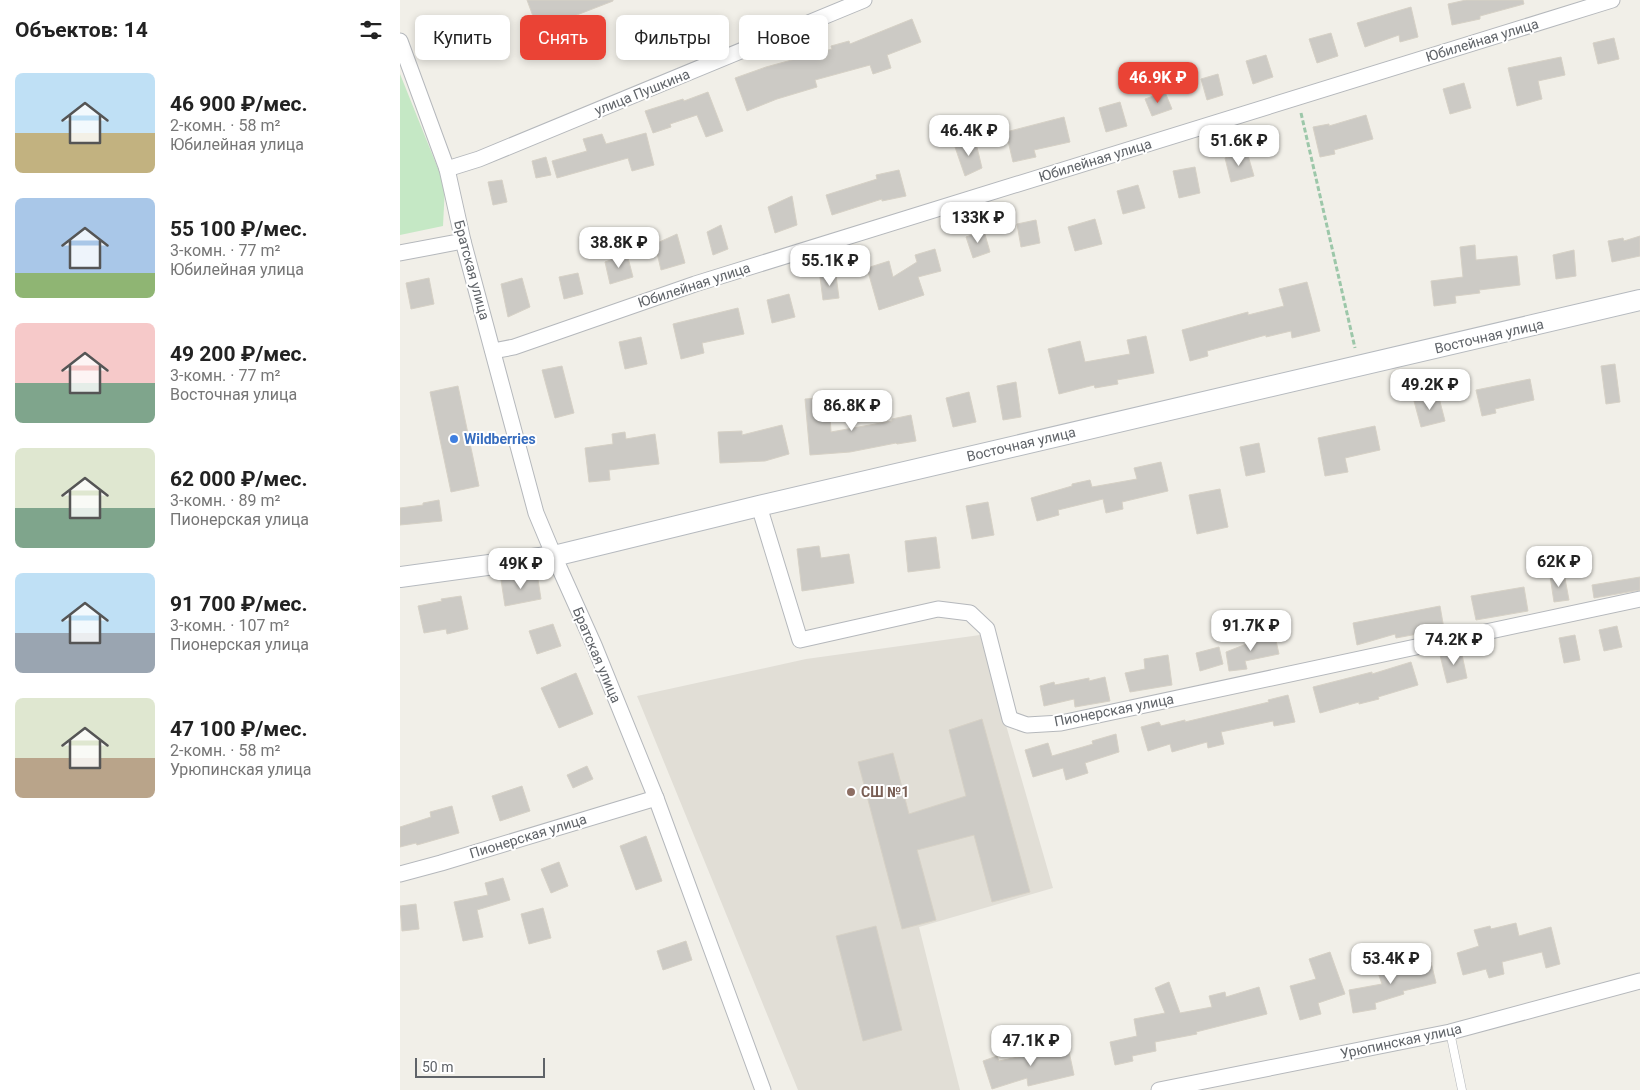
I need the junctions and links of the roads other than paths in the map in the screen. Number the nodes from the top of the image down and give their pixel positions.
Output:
1 (864, 0) edge
2 (1612, 0) edge
3 (400, 41) edge
4 (447, 169) junction
5 (463, 241) junction
6 (400, 254) edge
7 (1640, 300) edge
8 (493, 351) junction
9 (759, 506) junction
10 (554, 556) junction
11 (400, 576) edge
12 (1640, 598) edge
13 (656, 798) junction
14 (400, 874) edge
15 (1640, 981) edge
16 (1450, 1032) junction
17 (763, 1090) edge
18 (1159, 1090) edge
19 (1462, 1090) edge

1 - 4 street, улица Пушкина
2 - 8 street, Юбилейная улица
3 - 4 street, Братская улица
4 - 5 street, Братская улица
5 - 6 street
5 - 8 street, Братская улица
7 - 9 street, Восточная улица
8 - 10 street, Братская улица
9 - 10 street, Восточная улица
9 - 12 street, Пионерская улица
10 - 11 street, Восточная улица
10 - 13 street, Братская улица
13 - 14 street, Пионерская улица
13 - 17 street, Братская улица
15 - 16 street, Урюпинская улица
16 - 18 street, Урюпинская улица
16 - 19 lane

